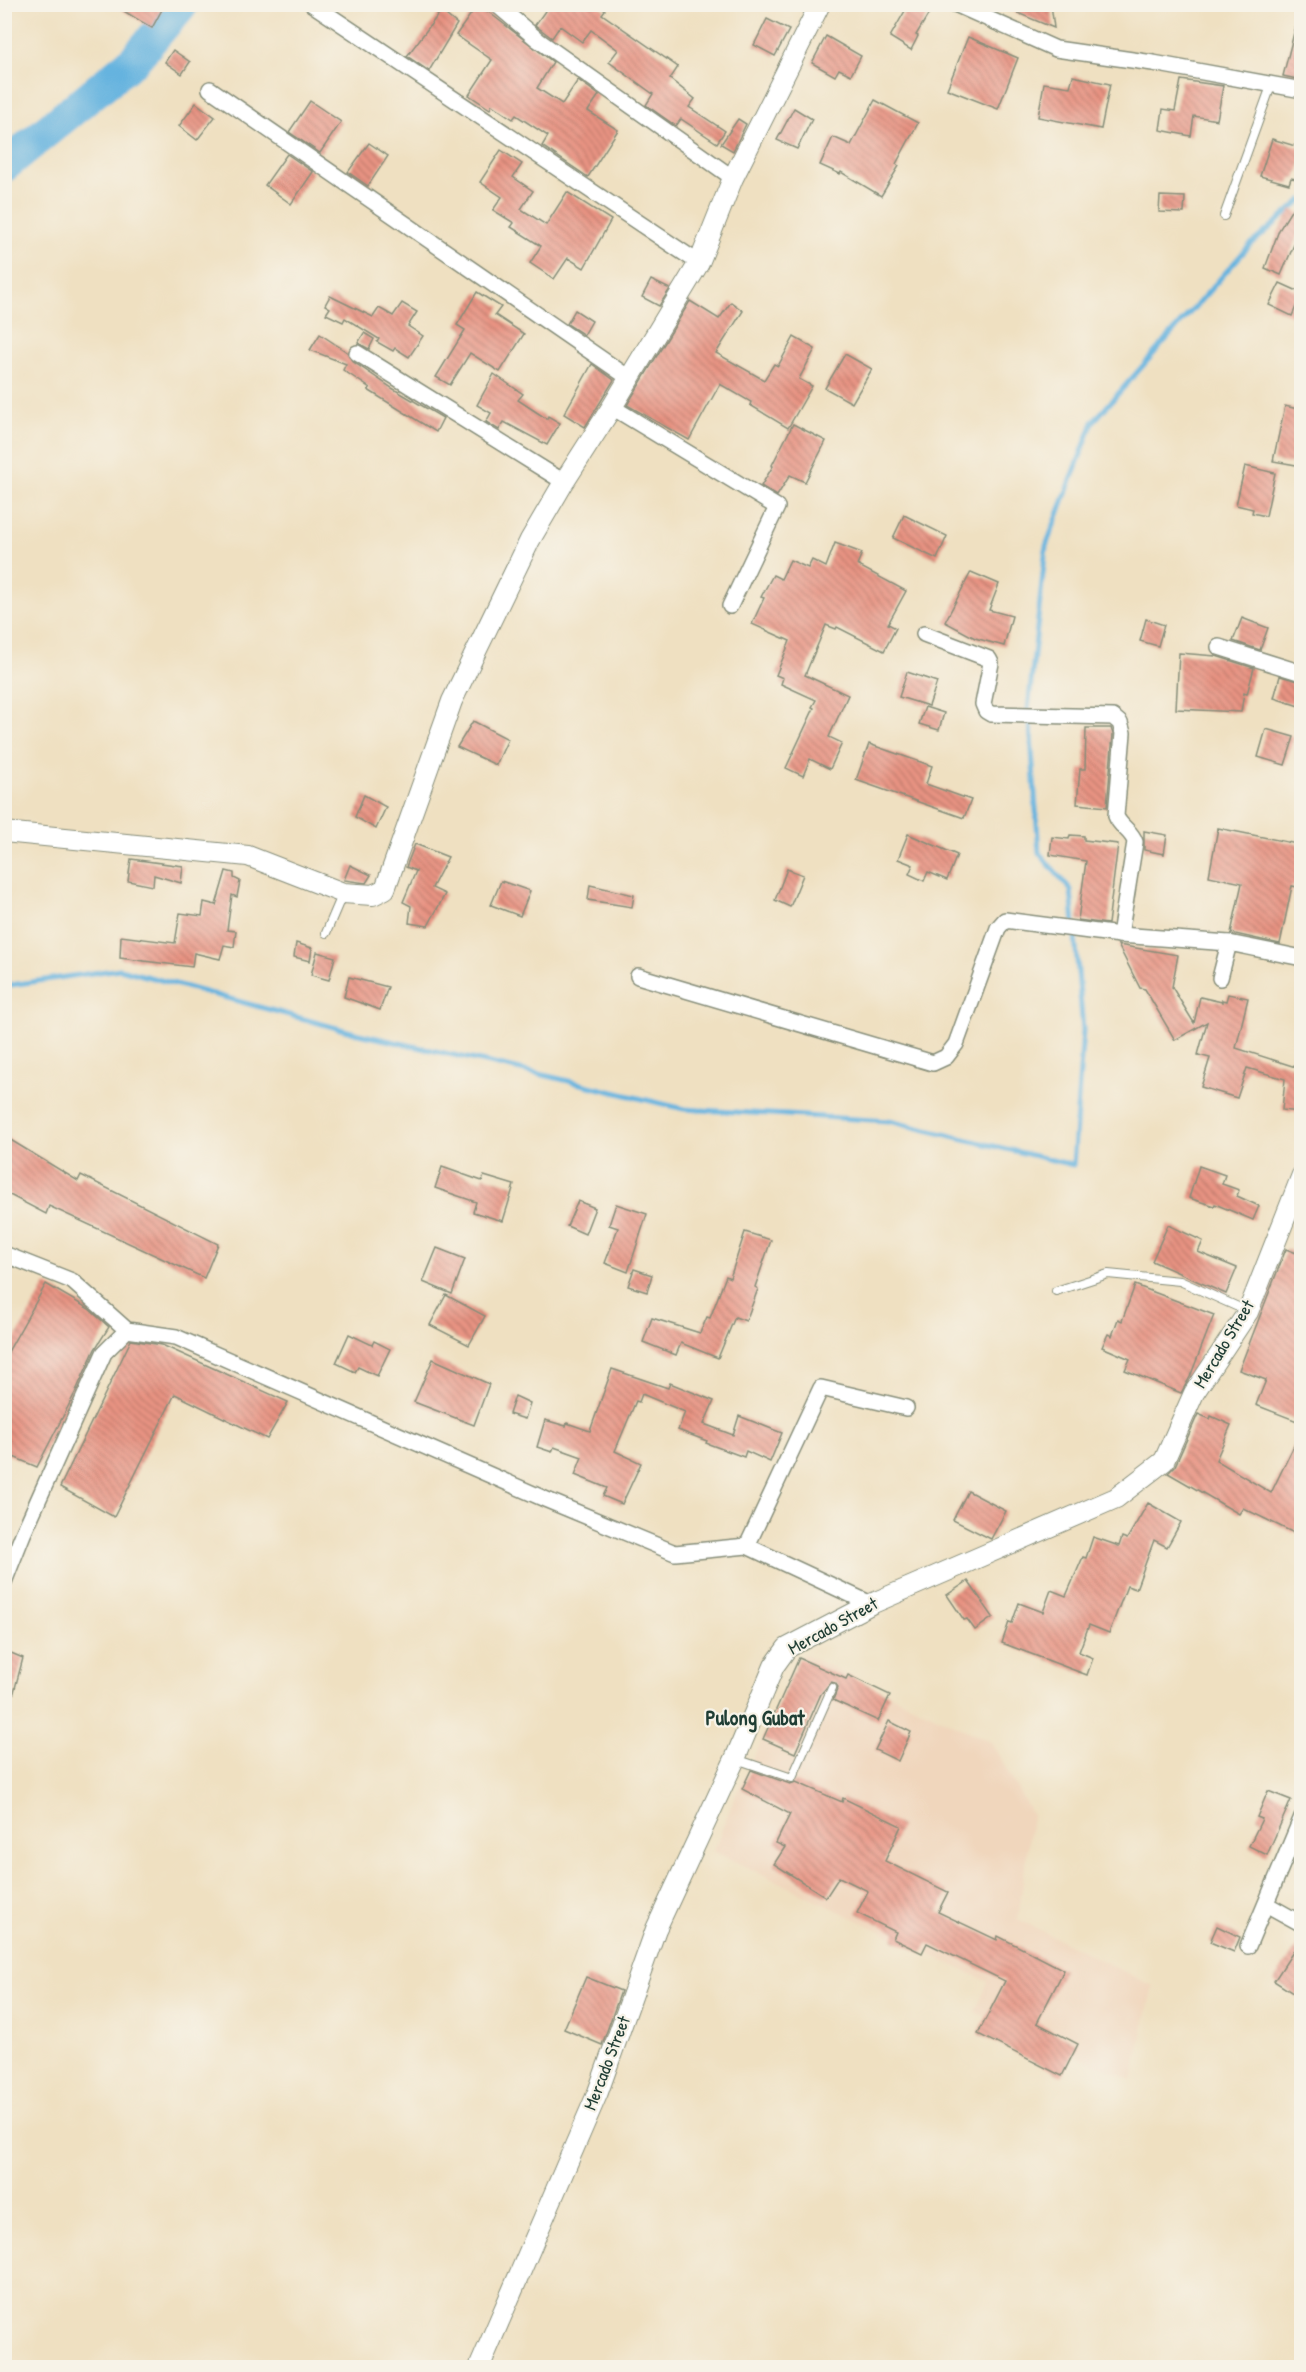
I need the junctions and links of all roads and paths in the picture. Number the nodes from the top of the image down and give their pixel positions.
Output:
1 (312, 4) edge
2 (496, 4) edge
3 (820, 4) edge
4 (955, 4) edge
5 (1271, 86) junction
6 (210, 89) dead end
7 (1302, 90) edge
8 (733, 178) junction
9 (1224, 216) dead end
10 (699, 263) junction
11 (357, 353) dead end
12 (629, 378) junction
13 (612, 407) junction
14 (564, 482) junction
15 (730, 606) dead end
16 (924, 634) dead end
17 (1219, 647) dead end
18 (1302, 673) edge
19 (4, 832) edge
20 (343, 893) junction
21 (326, 933) dead end
22 (1120, 935) junction
23 (1229, 943) junction
24 (1302, 958) edge
25 (638, 976) dead end
26 (1220, 978) dead end
27 (1302, 1175) edge
28 (4, 1254) edge
29 (1056, 1291) dead end
30 (1248, 1312) junction
31 (127, 1330) junction
32 (906, 1408) dead end
33 (747, 1546) junction
34 (4, 1582) edge
35 (871, 1604) junction
36 (832, 1688) dead end
37 (735, 1759) junction
38 (1302, 1817) edge
39 (1266, 1904) junction
40 (1302, 1924) edge
41 (1248, 1946) dead end
42 (479, 2367) edge

1 - 10 street
2 - 8 street
3 - 8 street
4 - 5 street
5 - 7 street
5 - 9 lane
6 - 12 street
8 - 10 street
10 - 12 street
11 - 14 street
12 - 13 street
13 - 14 street
13 - 15 street
14 - 20 street
16 - 22 street
17 - 18 street
19 - 20 street
20 - 21 lane
22 - 23 street
22 - 25 street
23 - 24 street
23 - 26 street
27 - 30 street, Mercado Street
28 - 31 street
29 - 30 lane
30 - 35 street, Mercado Street
31 - 33 street
31 - 34 street
32 - 33 street
33 - 35 street
35 - 37 street, Mercado Street
36 - 37 lane
37 - 42 street, Mercado Street
38 - 39 street
39 - 40 street
39 - 41 street

